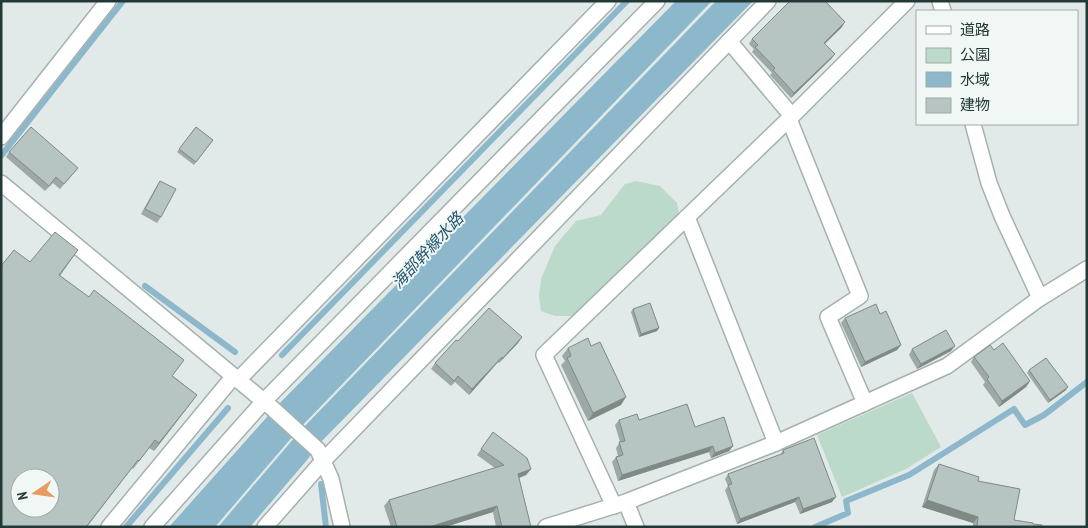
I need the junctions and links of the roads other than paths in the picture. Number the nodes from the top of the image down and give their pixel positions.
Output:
1 (108, 1) edge
2 (608, 1) edge
3 (657, 1) edge
4 (768, 1) edge
5 (907, 1) edge
6 (729, 41) junction
7 (790, 117) junction
8 (973, 125) edge
9 (1, 137) edge
10 (1, 183) edge
11 (687, 217) junction
12 (1087, 269) edge
13 (1040, 298) junction
14 (235, 378) junction
15 (865, 403) junction
16 (268, 405) junction
17 (776, 443) junction
18 (321, 455) junction
19 (620, 504) junction
20 (109, 527) edge
21 (152, 527) edge
22 (265, 527) edge
23 (342, 527) edge
24 (546, 527) edge
25 (636, 527) edge

1 - 9 street
2 - 14 street
3 - 16 street
4 - 6 street
5 - 7 street
6 - 7 street
6 - 18 street
7 - 11 street
7 - 15 street
8 - 13 street
10 - 14 street
11 - 17 street
11 - 19 street
12 - 13 street
13 - 15 street
14 - 16 street
14 - 20 street
15 - 17 street
16 - 18 street
16 - 21 street
17 - 19 street
18 - 22 street
18 - 23 street
19 - 24 street
19 - 25 street

